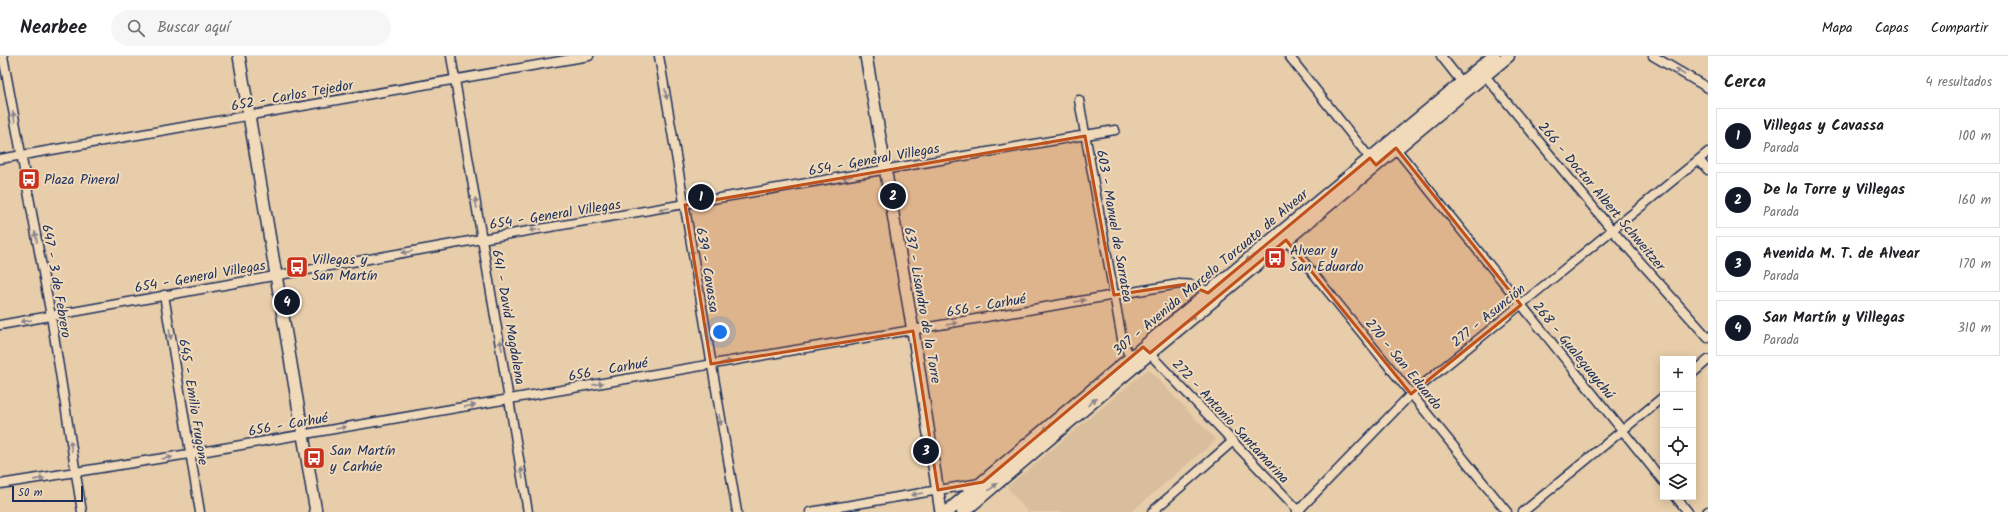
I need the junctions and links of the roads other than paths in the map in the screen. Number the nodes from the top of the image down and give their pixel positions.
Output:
1 (3, 56) edge
2 (239, 56) edge
3 (451, 56) edge
4 (588, 56) edge
5 (659, 56) edge
6 (866, 56) edge
7 (1289, 56) edge
8 (1441, 56) edge
9 (1494, 56) edge
10 (1508, 56) edge
11 (1653, 56) edge
12 (1482, 72) junction
13 (455, 80) junction
14 (1465, 86) junction
15 (1708, 88) edge
16 (1079, 100) dead end
17 (250, 116) junction
18 (1115, 130) dead end
19 (1085, 136) junction
20 (1393, 145) junction
21 (1708, 152) edge
22 (21, 155) junction
23 (0, 159) edge
24 (1699, 160) junction
25 (1373, 162) junction
26 (885, 170) junction
27 (1708, 170) edge
28 (684, 206) junction
29 (1612, 230) junction
30 (1283, 237) junction
31 (481, 239) junction
32 (277, 275) junction
33 (164, 295) junction
34 (1114, 295) junction
35 (1212, 296) junction
36 (1521, 305) junction
37 (51, 316) junction
38 (0, 325) edge
39 (913, 331) junction
40 (1708, 338) edge
41 (1146, 350) junction
42 (1134, 360) junction
43 (1708, 360) edge
44 (711, 364) junction
45 (1696, 370) edge
46 (1411, 394) junction
47 (510, 399) junction
48 (1660, 399) edge
49 (1622, 430) junction
50 (303, 435) junction
51 (1233, 441) junction
52 (189, 454) junction
53 (75, 473) junction
54 (1660, 477) edge
55 (983, 482) junction
56 (0, 484) edge
57 (938, 490) junction
58 (1678, 500) edge
59 (82, 512) edge
60 (200, 512) edge
61 (316, 512) edge
62 (528, 512) edge
63 (737, 512) edge
64 (810, 512) edge
65 (941, 512) edge
66 (947, 512) edge
67 (963, 512) edge
68 (1152, 512) edge
69 (1298, 512) edge
70 (1507, 512) edge
71 (1523, 512) edge
72 (1688, 512) edge

22 -> 1 street, 647 - 3 de Febrero
2 - 17 main road
3 - 13 street, 641 - David Magdalena
4 - 13 street, 652 - Carlos Tejedor
5 -> 28 street, 639 - Cavassa
6 - 26 main road, 637 - Lisandro de la Torre
7 - 25 street
8 - 14 street
9 - 12 main road, 307 - Avenida Marcelo Torcuato de Alvear
10 - 12 main road, 307 - Avenida Marcelo Torcuato de Alvear
15 -> 11 street
12 - 14 main road, 307 - Avenida Marcelo Torcuato de Alvear
12 - 29 street, 266 - Doctor Albert Schweitzer
13 - 17 street, 652 - Carlos Tejedor
31 -> 13 street, 641 - David Magdalena
14 - 20 main road, 307 - Avenida Marcelo Torcuato de Alvear
16 - 19 street, 603 - Manuel de Sarratea
17 - 22 street, 652 - Carlos Tejedor
17 - 32 main road
18 - 19 street, 654 - General Villegas
19 -> 26 street, 654 - General Villegas
19 - 34 street, 603 - Manuel de Sarratea
20 - 25 main road, 307 - Avenida Marcelo Torcuato de Alvear
20 - 36 street, 268 - Gualeguaychú
21 - 24 street, 277 - Asunción
22 - 23 street, 652 - Carlos Tejedor
37 -> 22 street, 647 - 3 de Febrero
24 - 27 street
24 - 29 street, 277 - Asunción
25 - 30 main road, 307 - Avenida Marcelo Torcuato de Alvear
26 -> 28 street, 654 - General Villegas
26 - 39 main road, 637 - Lisandro de la Torre
28 -> 31 street, 654 - General Villegas
28 -> 44 street, 639 - Cavassa
29 - 36 street, 277 - Asunción
29 - 40 street, 266 - Doctor Albert Schweitzer
30 - 35 main road, 307 - Avenida Marcelo Torcuato de Alvear
30 - 46 street, 270 - San Eduardo
31 -> 32 street, 654 - General Villegas
47 -> 31 street, 641 - David Magdalena
32 - 33 street, 654 - General Villegas
32 - 50 main road
33 - 37 street, 654 - General Villegas
33 -> 52 street, 645 - Emilio Frugone
34 - 35 street, 656 - Carhué
39 -> 34 street, 656 - Carhué
34 - 42 street, 603 - Manuel de Sarratea
35 - 41 main road, 307 - Avenida Marcelo Torcuato de Alvear
36 - 46 street, 277 - Asunción
36 - 49 street, 268 - Gualeguaychú
37 -> 38 street, 654 - General Villegas
53 -> 37 street, 647 - 3 de Febrero
44 -> 39 street, 656 - Carhué
39 - 57 main road, 637 - Lisandro de la Torre
41 - 42 main road, 307 - Avenida Marcelo Torcuato de Alvear
41 - 51 street, 272 - Antonio Santamarina
42 -> 55 main road, 307 - Avenida Marcelo Torcuato de Alvear
67 -> 42 main road, 307 - Avenida Marcelo Torcuato de Alvear
43 - 45 street
47 -> 44 street, 656 - Carhué
44 -> 63 street, 639 - Cavassa
46 - 69 street, 277 - Asunción
46 - 70 street, 270 - San Eduardo
50 -> 47 street, 656 - Carhué
62 -> 47 street, 641 - David Magdalena
48 - 49 street
49 - 54 street, 268 - Gualeguaychú
49 - 71 street
50 - 52 street, 656 - Carhué
50 - 61 main road
51 - 68 street
51 - 69 street, 272 - Antonio Santamarina
53 -> 52 street, 656 - Carhué
52 - 60 street, 645 - Emilio Frugone
56 -> 53 street, 656 - Carhué
53 - 59 street, 647 - 3 de Febrero
55 - 57 street
55 - 66 main road, 307 - Avenida Marcelo Torcuato de Alvear
57 -> 64 street
57 - 65 main road, 637 - Lisandro de la Torre
58 - 72 street

